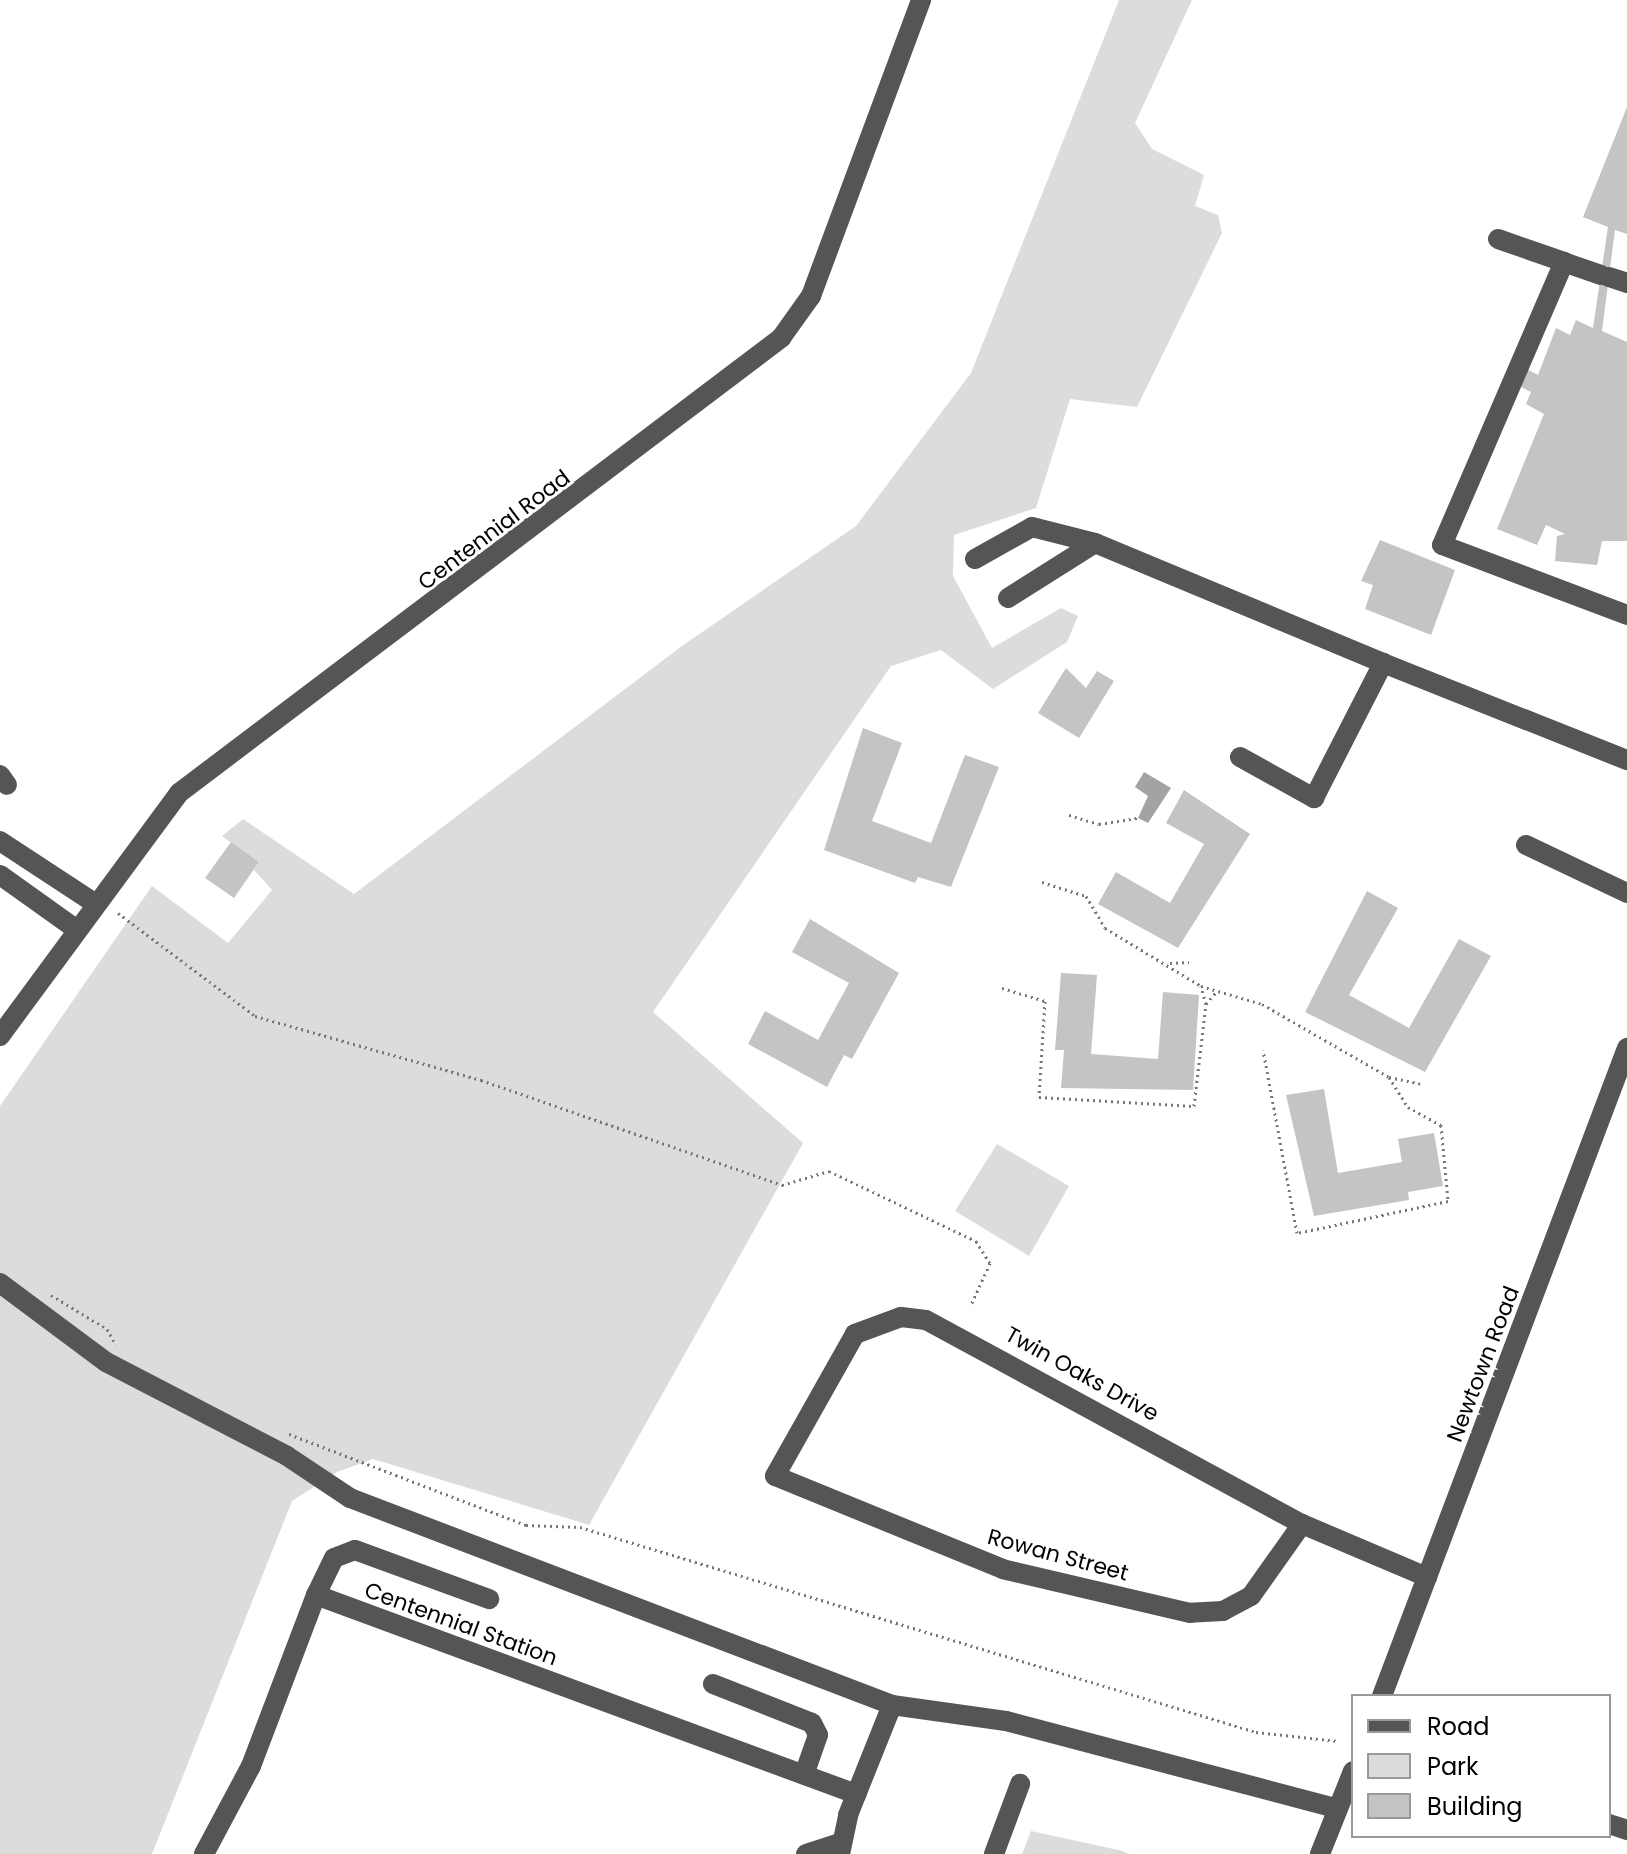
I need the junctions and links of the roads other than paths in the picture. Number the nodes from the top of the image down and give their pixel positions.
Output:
1 (921, 0) edge
2 (1498, 239) dead end
3 (1564, 262) junction
4 (1612, 278) edge
5 (1095, 543) junction
6 (975, 559) dead end
7 (1008, 598) dead end
8 (1627, 615) edge
9 (1383, 663) junction
10 (1240, 757) dead end
11 (1627, 760) edge
12 (0, 841) edge
13 (1526, 845) dead end
14 (0, 875) edge
15 (1627, 893) edge
16 (96, 904) junction
17 (77, 930) junction
18 (0, 1035) edge
19 (1627, 1048) edge
20 (0, 1283) edge
21 (775, 1476) joint
22 (1302, 1524) junction
23 (1427, 1577) junction
24 (316, 1595) junction
25 (489, 1599) dead end
26 (713, 1684) dead end
27 (1383, 1694) edge
28 (892, 1705) junction
29 (804, 1775) junction
30 (1351, 1776) edge
31 (1020, 1784) dead end
32 (856, 1794) junction
33 (1338, 1809) junction
34 (841, 1848) edge
35 (204, 1854) edge
36 (806, 1854) edge
37 (994, 1854) edge
38 (1320, 1854) edge

1 - 16 street, Centennial Road
2 - 3 street
3 - 4 street
3 - 8 street
5 - 6 street
5 - 7 street
5 - 9 street
9 - 10 street
9 - 11 street
12 - 16 street
13 - 15 street
14 - 17 street
16 - 17 street, Centennial Road
17 - 18 street, Centennial Road
19 - 23 street, Newtown Road
20 - 28 street
21 - 22 street, Rowan Street
21 - 22 street, Twin Oaks Drive
22 - 23 street, Twin Oaks Drive
23 - 27 street, Newtown Road
24 - 25 street
24 - 29 street, Centennial Station
24 - 35 street
26 - 29 street
28 - 32 street
28 - 33 street
29 - 32 street, Centennial Station
30 - 33 street
31 - 37 street
32 - 34 street
33 - 38 street
34 - 36 street

